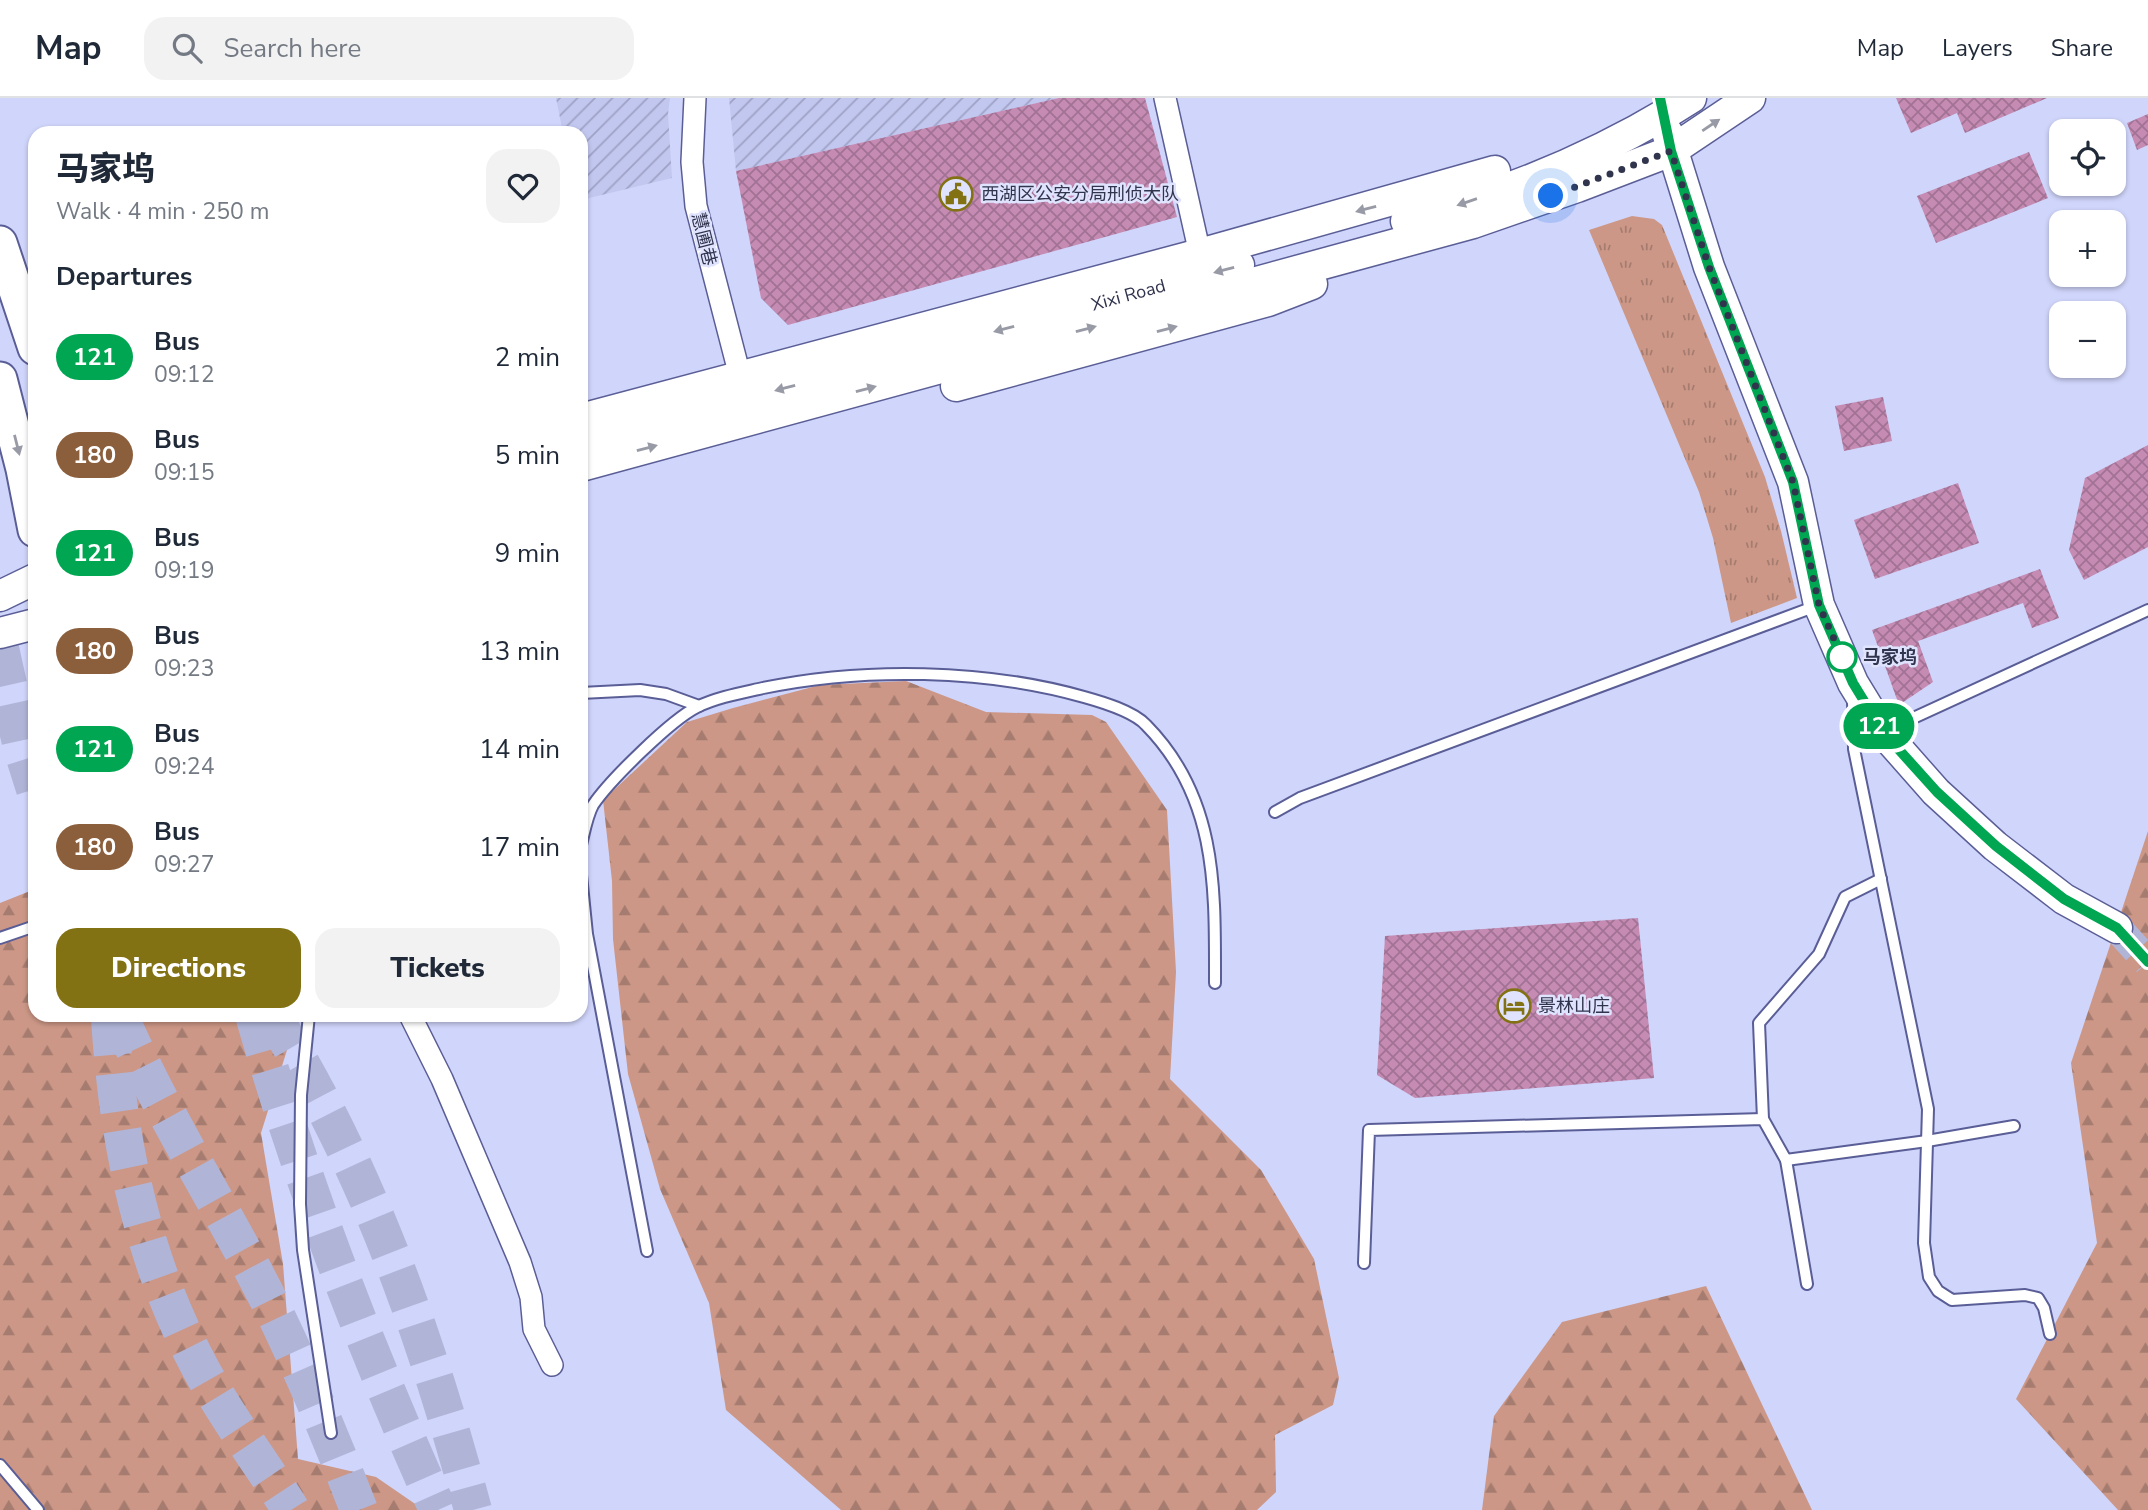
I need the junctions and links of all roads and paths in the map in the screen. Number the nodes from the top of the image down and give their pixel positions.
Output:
1 (695, 98) edge
2 (1165, 98) edge
3 (1691, 98) edge
4 (1750, 98) edge
5 (1662, 107) edge
6 (1671, 151) junction
7 (1473, 223) junction
8 (0, 243) edge
9 (1200, 254) junction
10 (28, 327) edge
11 (740, 376) junction
12 (0, 379) edge
13 (588, 417) edge
14 (588, 441) edge
15 (588, 464) edge
16 (588, 486) edge
17 (28, 494) edge
18 (28, 578) edge
19 (0, 580) edge
20 (28, 581) edge
21 (0, 596) edge
22 (1819, 605) junction
23 (2148, 610) edge
24 (28, 626) edge
25 (0, 633) edge
26 (1853, 683) junction
27 (588, 693) edge
28 (699, 706) junction
29 (1883, 732) junction
30 (1275, 812) dead end
31 (588, 820) edge
32 (1881, 879) junction
33 (28, 928) edge
34 (2117, 928) tunnel mouth
35 (588, 931) edge
36 (0, 938) edge
37 (1215, 984) dead end
38 (308, 1022) edge
39 (414, 1022) edge
40 (1763, 1119) junction
41 (2014, 1126) dead end
42 (1927, 1141) junction
43 (1786, 1160) junction
44 (647, 1251) dead end
45 (1364, 1263) dead end
46 (1807, 1284) dead end
47 (2050, 1334) dead end
48 (552, 1365) dead end
49 (331, 1433) dead end
50 (0, 1465) edge
51 (38, 1510) edge

1 - 11 street, 慧圃巷
2 - 9 street
3 - 5 main road, Xixi Road
6 -> 4 main road, Xixi Road
5 - 6 main road
5 -> 9 main road, Xixi Road
5 -> 14 main road, Xixi Road
6 - 7 main road, Xixi Road
6 - 22 main road
15 -> 7 main road, Xixi Road
16 -> 7 main road, Xixi Road
8 - 10 main road
9 - 11 main road, Xixi Road
11 - 13 main road, Xixi Road
12 -> 17 main road
18 - 19 main road
20 - 21 main road
22 - 26 main road
22 - 30 lane
23 - 29 lane
24 - 25 main road
26 - 29 main road
26 - 32 lane
27 - 28 lane
28 - 31 lane
28 - 37 lane
29 - 34 main road
32 - 40 lane
32 - 42 lane
33 - 36 lane
35 - 44 lane
38 - 49 lane
39 - 48 street
40 - 43 lane
40 - 45 lane
41 - 42 lane
42 - 43 lane
42 - 47 lane
43 - 46 lane
50 - 51 lane

